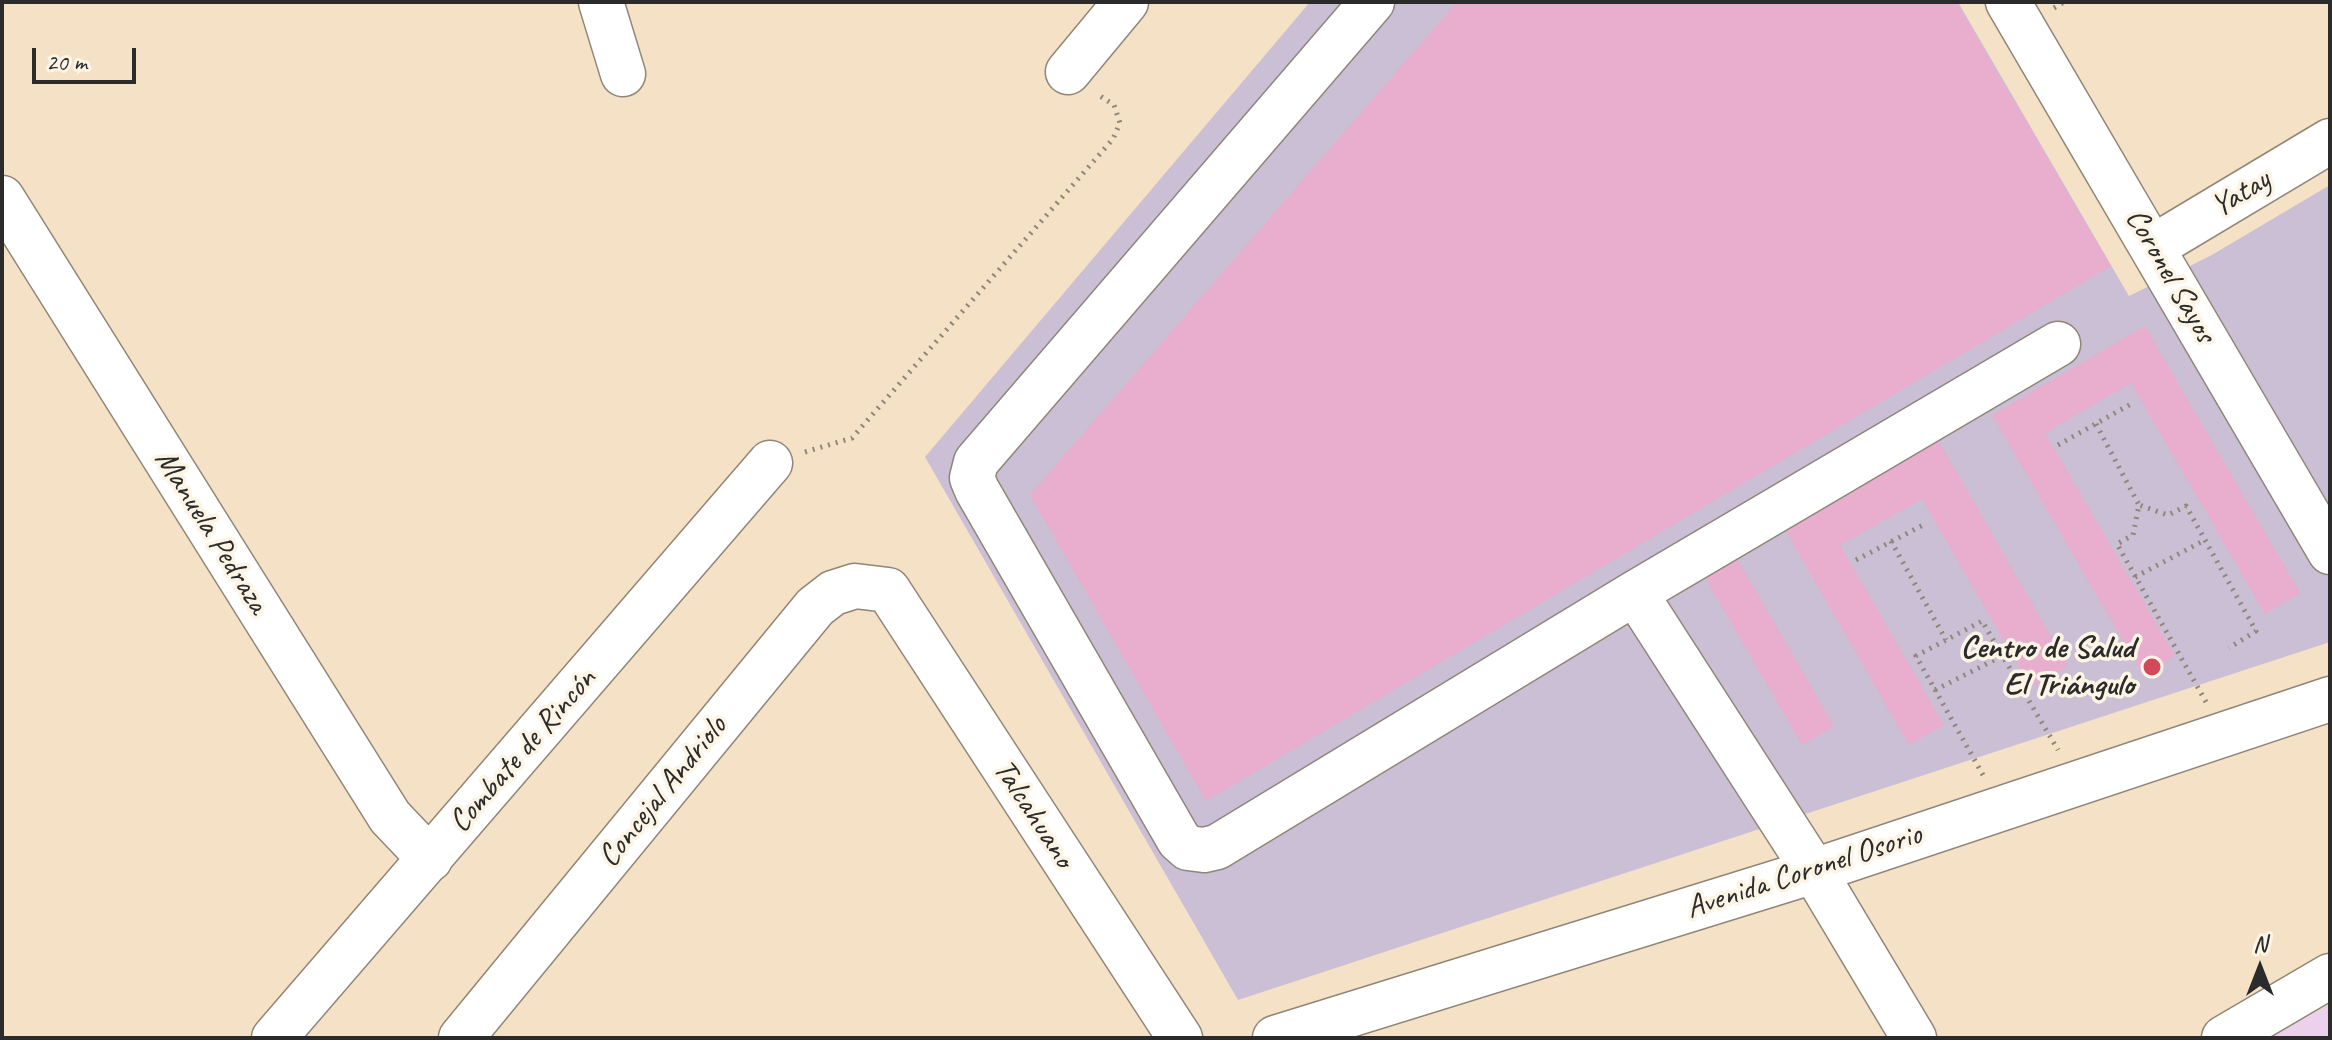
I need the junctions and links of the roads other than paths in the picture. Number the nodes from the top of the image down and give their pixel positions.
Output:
1 (601, 2) edge
2 (1126, 2) edge
3 (1372, 2) edge
4 (2008, 2) edge
5 (1068, 72) road end
6 (623, 74) dead end
7 (2330, 141) edge
8 (2, 198) edge
9 (2153, 247) junction
10 (2058, 344) dead end
11 (770, 463) road end
12 (2330, 552) edge
13 (888, 590) joint
14 (1635, 593) junction
15 (2330, 699) edge
16 (430, 859) junction
17 (1814, 871) junction
18 (2330, 976) edge
19 (274, 1038) edge
20 (461, 1038) edge
21 (1180, 1038) edge
22 (1275, 1038) edge
23 (1914, 1038) edge
24 (2224, 1038) edge

1 - 6 street
2 - 5 street
3 - 14 street
4 - 9 street, Coronel Sayos
7 - 9 street, Yatay
8 - 16 street, Manuela Pedraza
9 - 12 street, Coronel Sayos
10 - 14 street
11 - 16 street, Combate de Rincón
13 - 20 street, Concejal Andriolo
13 - 21 street, Talcahuano
14 - 17 street
15 - 17 street, Avenida Coronel Osorio
16 - 19 street, Combate de Rincón
17 - 22 street, Avenida Coronel Osorio
17 - 23 street
18 - 24 street

